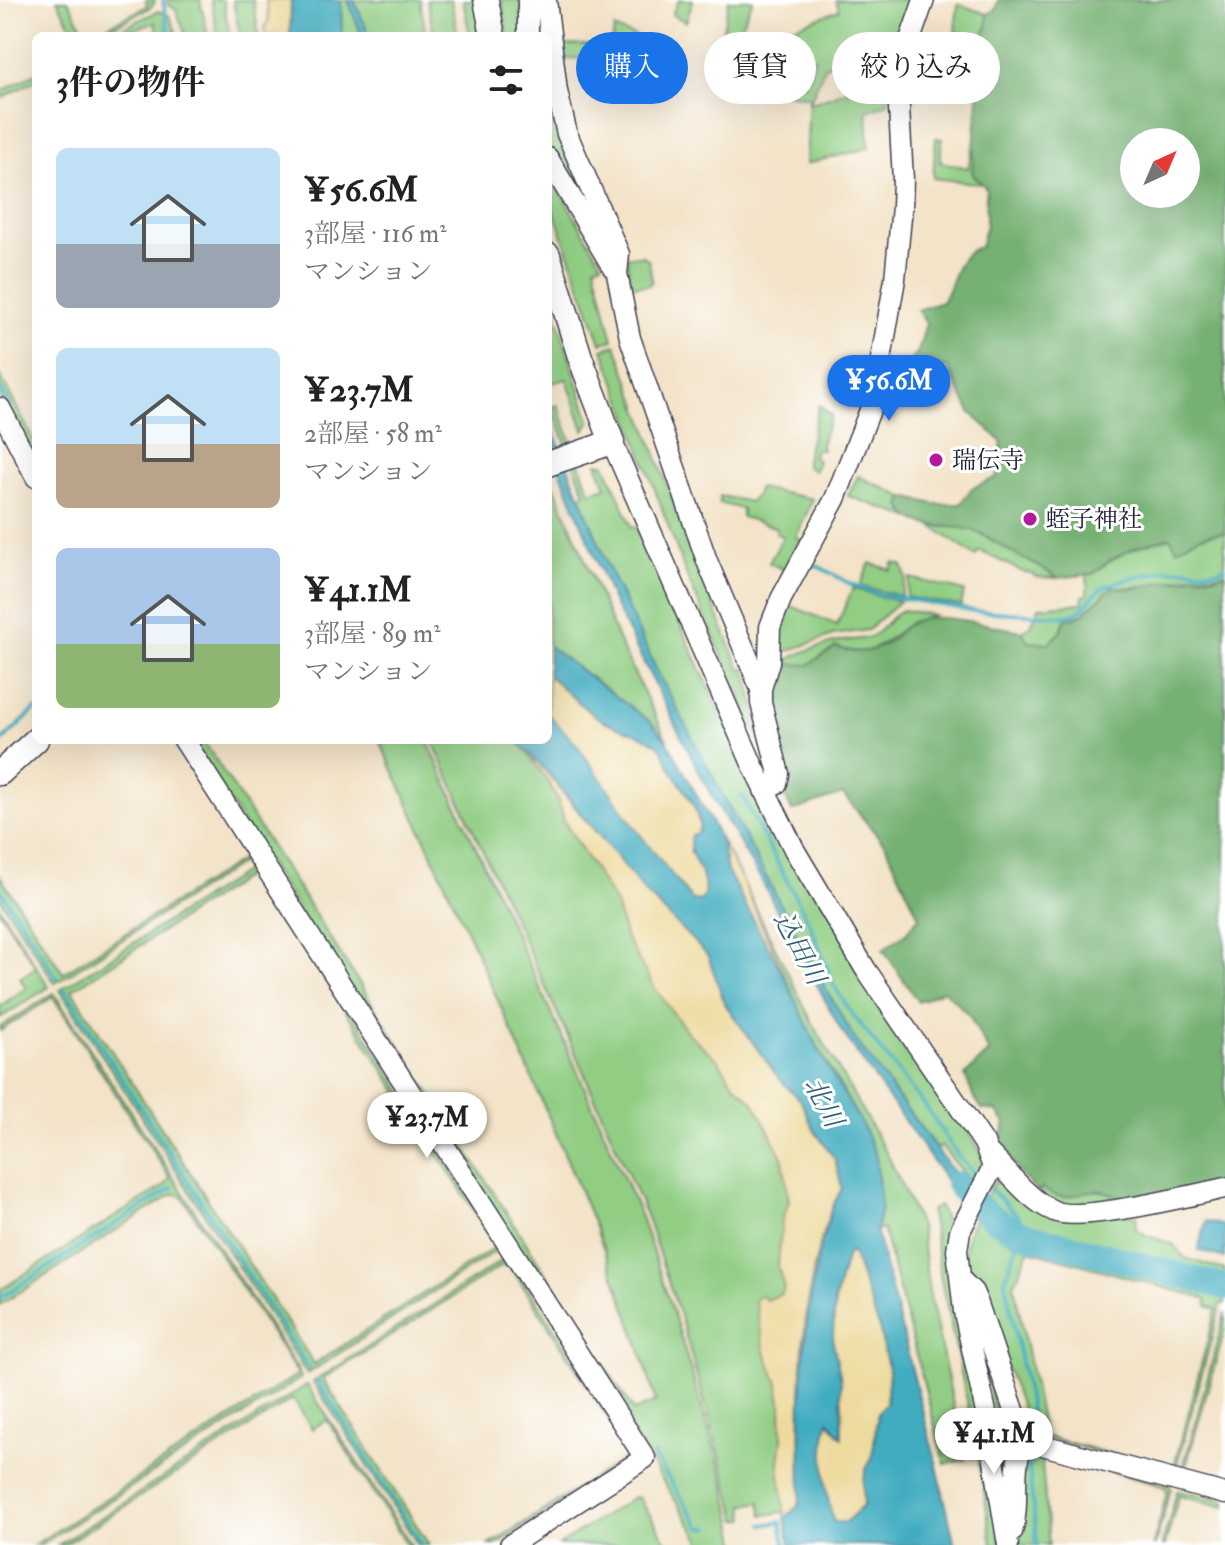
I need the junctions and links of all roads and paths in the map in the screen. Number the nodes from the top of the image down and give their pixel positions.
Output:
1 (486, 0) edge
2 (528, 0) edge
3 (546, 0) edge
4 (924, 0) edge
5 (492, 32) edge
6 (528, 32) edge
7 (550, 32) edge
8 (552, 50) edge
9 (552, 165) edge
10 (552, 268) edge
11 (617, 274) junction
12 (0, 408) edge
13 (603, 445) junction
14 (552, 463) edge
15 (32, 469) edge
16 (761, 689) junction
17 (32, 744) edge
18 (187, 744) edge
19 (0, 773) edge
20 (764, 790) junction
21 (989, 1153) junction
22 (1225, 1188) edge
23 (959, 1278) junction
24 (1024, 1440) junction
25 (1225, 1494) edge
26 (1007, 1542) edge
27 (510, 1545) edge

1 - 5 main road
2 - 6 street
3 - 7 street
4 - 16 street
8 - 11 street
9 - 11 street
10 - 13 main road
11 - 16 street
12 - 15 street
13 - 14 main road
13 - 20 street
16 - 20 street
17 - 19 main road
18 - 27 street
20 - 21 street
21 - 22 street
21 - 23 street
23 - 24 street
23 - 26 street
24 - 25 street
24 - 26 street

